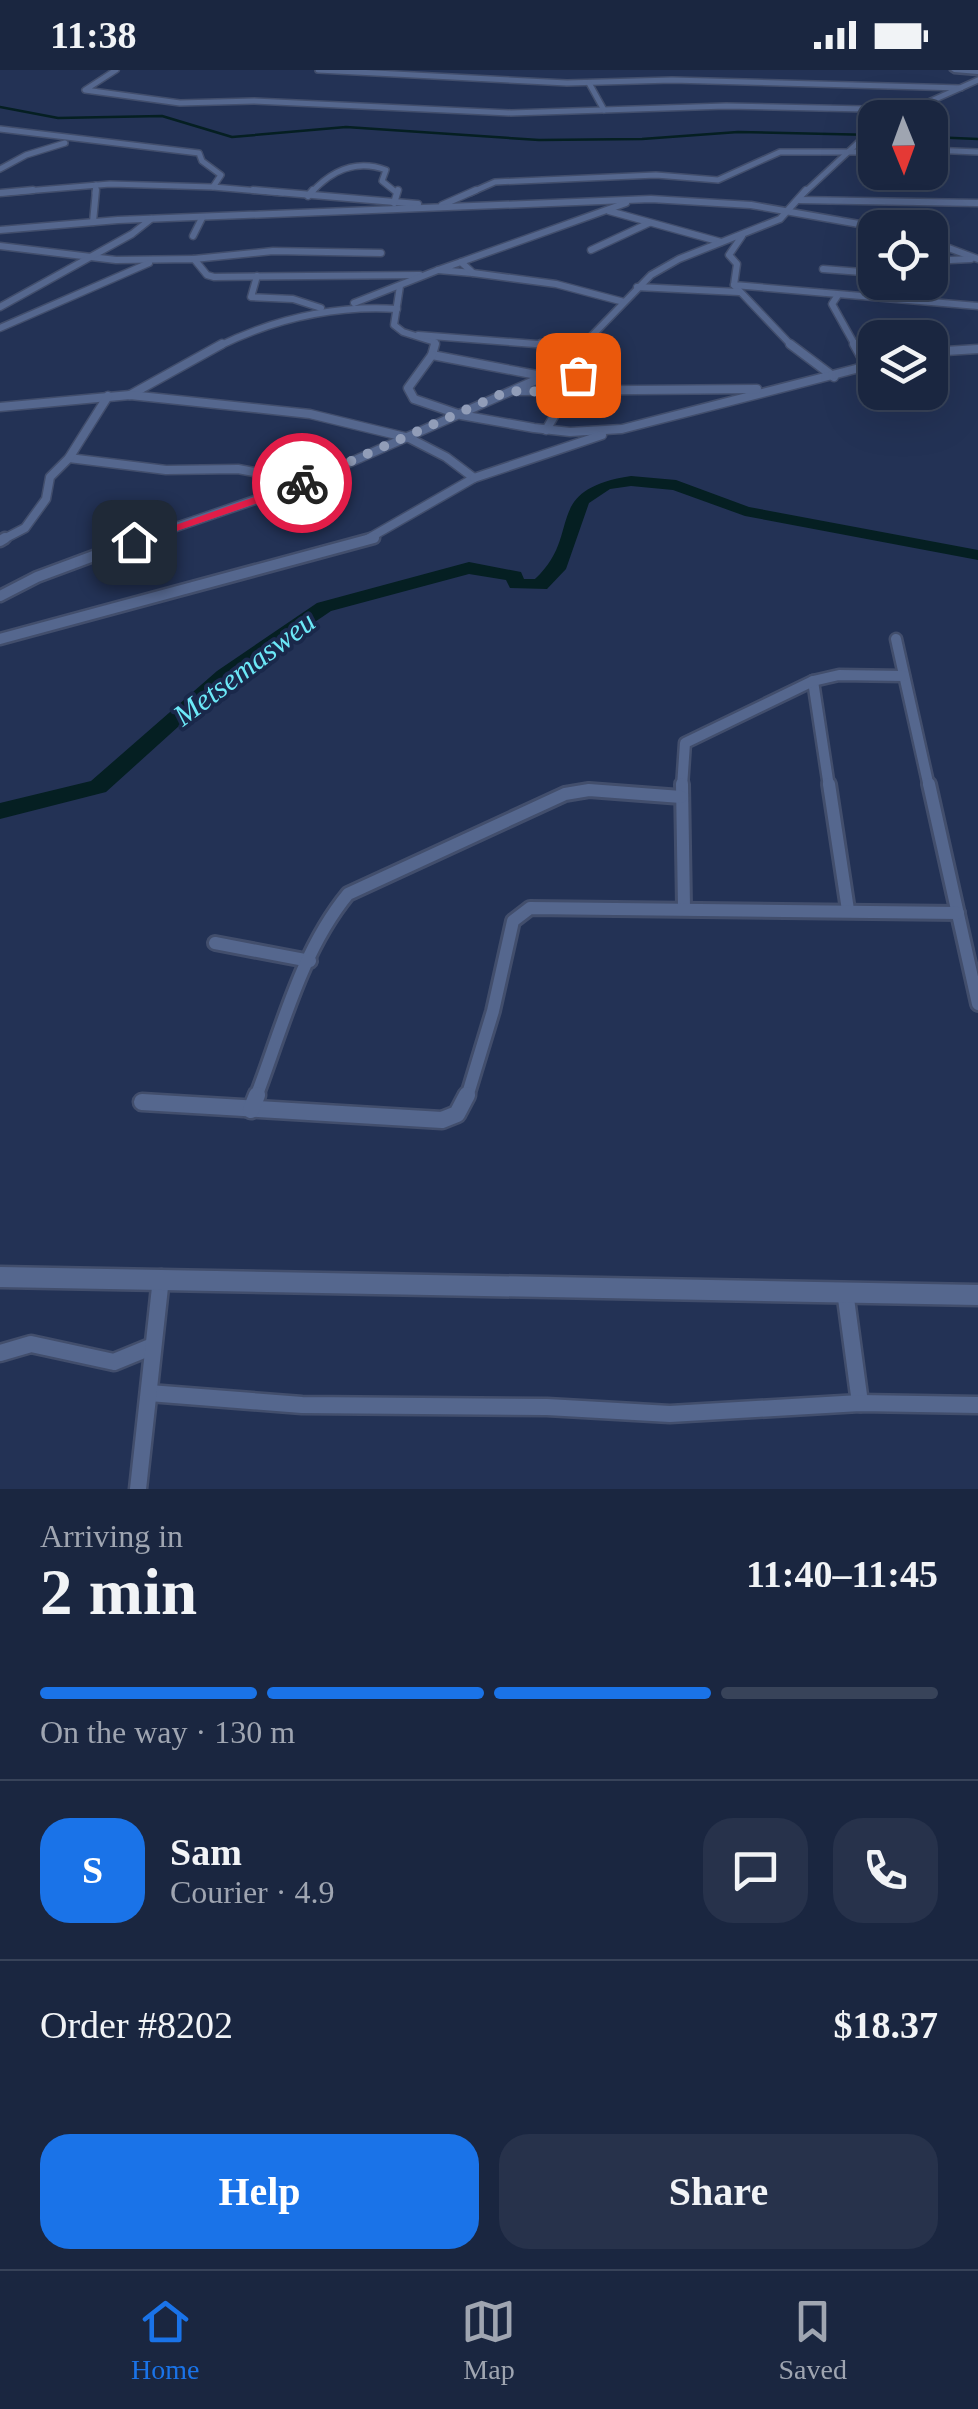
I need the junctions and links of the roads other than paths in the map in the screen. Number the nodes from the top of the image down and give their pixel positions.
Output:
1 (116, 70) edge
2 (318, 70) edge
3 (460, 70) edge
4 (954, 70) edge
5 (978, 72) edge
6 (450, 78) junction
7 (791, 78) dead end
8 (978, 80) edge
9 (798, 82) junction
10 (589, 83) junction
11 (962, 88) junction
12 (935, 100) edge
13 (858, 109) edge
14 (604, 110) junction
15 (0, 129) edge
16 (78, 140) junction
17 (858, 141) edge
18 (948, 151) edge
19 (978, 152) edge
20 (843, 153) junction
21 (858, 153) edge
22 (0, 169) edge
23 (488, 184) junction
24 (96, 185) junction
25 (213, 187) junction
26 (0, 193) edge
27 (308, 196) junction
28 (635, 200) junction
29 (799, 200) junction
30 (576, 201) junction
31 (978, 202) edge
32 (394, 203) junction
33 (442, 204) junction
34 (502, 205) junction
35 (482, 207) junction
36 (606, 210) junction
37 (789, 212) junction
38 (202, 218) junction
39 (151, 219) junction
40 (118, 220) junction
41 (93, 222) junction
42 (649, 223) junction
43 (858, 224) edge
44 (0, 230) edge
45 (193, 236) dead end
46 (742, 236) junction
47 (134, 242) junction
48 (723, 243) junction
49 (0, 246) edge
50 (948, 248) edge
51 (591, 250) dead end
52 (381, 253) dead end
53 (86, 256) junction
54 (194, 259) junction
55 (976, 259) edge
56 (948, 260) edge
57 (142, 261) junction
58 (153, 262) junction
59 (461, 262) junction
60 (823, 269) dead end
61 (438, 270) junction
62 (858, 272) edge
63 (473, 274) junction
64 (258, 276) junction
65 (420, 276) junction
66 (400, 286) junction
67 (638, 287) junction
68 (736, 289) junction
69 (838, 295) junction
70 (858, 296) edge
71 (915, 300) edge
72 (624, 302) junction
73 (978, 306) edge
74 (0, 307) edge
75 (326, 309) junction
76 (397, 310) junction
77 (0, 328) edge
78 (418, 335) junction
79 (855, 344) junction
80 (858, 345) edge
81 (580, 347) junction
82 (858, 348) edge
83 (978, 349) edge
84 (948, 351) edge
85 (432, 355) junction
86 (858, 369) edge
87 (543, 376) junction
88 (834, 377) junction
89 (786, 388) junction
90 (508, 391) junction
91 (566, 392) junction
92 (130, 395) junction
93 (108, 396) junction
94 (0, 407) edge
95 (462, 415) junction
96 (622, 429) junction
97 (546, 430) junction
98 (409, 438) junction
99 (69, 458) junction
100 (474, 478) junction
101 (294, 487) junction
102 (0, 540) edge
103 (2, 593) edge
104 (0, 639) edge
105 (896, 639) dead end
106 (904, 676) junction
107 (813, 681) junction
108 (681, 797) junction
109 (684, 907) junction
110 (848, 910) junction
111 (958, 913) junction
112 (214, 943) dead end
113 (310, 961) junction
114 (978, 1004) edge
115 (142, 1102) dead end
116 (251, 1110) junction
117 (161, 1278) junction
118 (4, 1282) edge
119 (845, 1291) junction
120 (978, 1296) edge
121 (153, 1346) junction
122 (0, 1354) edge
123 (149, 1393) junction
124 (860, 1403) junction
125 (978, 1405) edge
126 (138, 1489) edge

1 - 14 street
2 - 6 street
3 - 6 street
4 - 5 street
6 - 10 street
7 - 9 street
8 - 11 street
9 - 10 street
9 - 11 street
10 - 14 street
11 - 12 street
13 - 14 street
15 - 16 street
16 - 22 street
16 - 25 street
17 - 20 street
18 - 19 street
20 - 21 street
20 - 23 street
20 - 29 street
23 - 33 street
23 - 34 street
24 - 25 street
24 - 26 street
24 - 41 street
25 - 27 street
27 - 32 street
27 - 32 street
28 - 30 street
28 - 36 street
28 - 37 street
29 - 31 street
29 - 37 street
30 - 34 street
30 - 36 street
32 - 33 street
33 - 35 street
34 - 35 street
35 - 38 street
36 - 42 street
36 - 59 street
37 - 43 street
37 - 46 street
38 - 39 street
38 - 45 street
39 - 40 street
39 - 47 street
40 - 41 street
40 - 47 street
41 - 44 street
42 - 48 street
42 - 51 street
46 - 48 street
46 - 68 street
47 - 53 street
47 - 57 street
48 - 67 street
49 - 53 street
50 - 55 street
52 - 54 street
53 - 57 street
53 - 74 street
54 - 58 street
54 - 64 street
55 - 56 street
57 - 58 street
58 - 77 street
59 - 61 street
59 - 63 street
60 - 62 street
61 - 63 street
61 - 65 street
63 - 72 street
64 - 65 street
64 - 75 street
65 - 66 street
66 - 75 street
66 - 76 street
67 - 68 street
67 - 72 street
68 - 69 street
68 - 88 street
69 - 70 street
69 - 79 street
71 - 73 street
72 - 81 street
75 - 76 street
75 - 92 street
76 - 78 street
78 - 81 street
78 - 85 street
79 - 80 street
79 - 82 street
81 - 87 street
81 - 91 street
83 - 84 street
85 - 87 street
85 - 95 street
86 - 88 street
87 - 90 street
88 - 89 street
89 - 91 street
89 - 96 street
90 - 91 street
90 - 95 street
91 - 97 street
92 - 93 street
92 - 98 street
93 - 94 street
93 - 99 street
95 - 97 street
95 - 98 street
96 - 97 street
96 - 100 street
98 - 100 street
98 - 101 street
99 - 101 street
99 - 102 street
100 - 104 street
101 - 103 street
105 - 106 street
106 - 107 street
106 - 111 street
107 - 108 street
107 - 110 street
108 - 109 street
108 - 113 street
109 - 110 street
109 - 116 street
110 - 111 street
111 - 114 street
112 - 113 street
113 - 116 street
115 - 116 street
117 - 118 street
117 - 119 street
117 - 121 street
119 - 120 street
119 - 124 street
121 - 122 street
121 - 123 street
123 - 124 street
123 - 126 street
124 - 125 street

